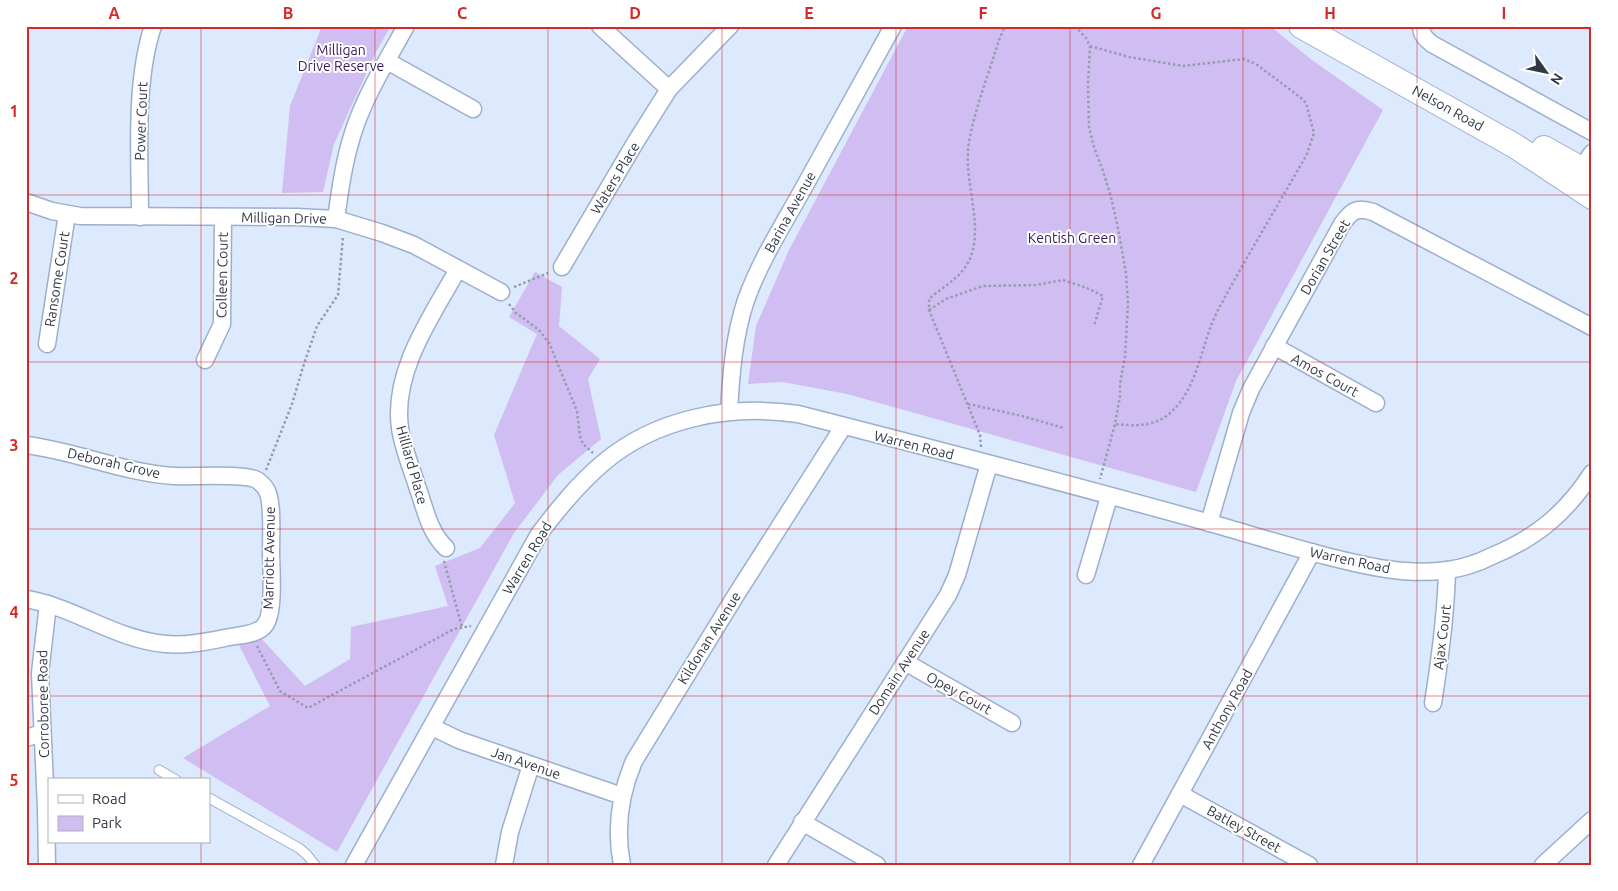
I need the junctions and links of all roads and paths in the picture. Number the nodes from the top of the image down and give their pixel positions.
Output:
1 (153, 26) edge
2 (406, 26) edge
3 (600, 26) edge
4 (730, 26) edge
5 (893, 26) edge
6 (1005, 26) edge
7 (1075, 26) edge
8 (1301, 26) edge
9 (1323, 26) edge
10 (1421, 26) edge
11 (1090, 46) junction
12 (387, 61) junction
13 (669, 90) junction
14 (473, 109) dead end
15 (1592, 132) edge
16 (1584, 170) edge
17 (1592, 197) edge
18 (26, 202) edge
19 (67, 214) junction
20 (140, 217) junction
21 (223, 217) junction
22 (340, 220) junction
23 (562, 267) joint
24 (458, 269) junction
25 (501, 292) junction
26 (930, 310) junction
27 (1094, 326) dead end
28 (1592, 326) edge
29 (47, 344) dead end
30 (1274, 346) junction
31 (205, 360) dead end
32 (1376, 403) dead end
33 (968, 404) junction
34 (729, 412) junction
35 (1115, 424) junction
36 (843, 427) junction
37 (1064, 428) dead end
38 (26, 445) edge
39 (603, 462) junction
40 (983, 463) junction
41 (1592, 473) edge
42 (261, 483) junction
43 (1102, 495) junction
44 (1209, 523) junction
45 (446, 548) joint
46 (1312, 552) junction
47 (1447, 570) junction
48 (1086, 575) dead end
49 (26, 599) edge
50 (48, 604) junction
51 (490, 623) junction
52 (462, 627) junction
53 (251, 633) junction
54 (905, 662) junction
55 (1433, 703) dead end
56 (1012, 723) dead end
57 (432, 727) junction
58 (42, 732) junction
59 (26, 738) edge
60 (531, 765) junction
61 (159, 770) dead end
62 (173, 778) edge
63 (1180, 794) junction
64 (622, 796) junction
65 (210, 799) edge
66 (1592, 820) edge
67 (802, 822) junction
68 (47, 865) edge
69 (315, 865) edge
70 (354, 865) edge
71 (504, 865) edge
72 (622, 865) edge
73 (776, 865) edge
74 (877, 865) edge
75 (1141, 865) edge
76 (1309, 865) edge
77 (1543, 865) edge

1 - 20 street, Power Court
2 - 12 street, Milligan Drive
3 - 13 street
4 - 13 street, Waters Place
5 - 34 street, Barina Avenue
6 - 26 path
7 - 11 path
8 - 16 main road, Nelson Road
9 - 16 main road, Nelson Road
10 - 15 street
11 - 35 path
11 - 35 path
12 - 14 street
12 - 22 street, Milligan Drive
13 - 23 street, Waters Place
16 - 17 main road, Nelson Road
18 - 19 street, Milligan Drive
19 - 20 street, Milligan Drive
19 - 29 street, Ransome Court
20 - 21 street, Milligan Drive
21 - 22 street, Milligan Drive
21 - 31 street, Colleen Court
22 - 24 street
22 - 42 path
23 - 25 path
24 - 25 street
24 - 45 street, Hilliard Place
25 - 39 path
26 - 27 path
26 - 33 path
28 - 30 street, Dorian Street
30 - 32 street, Amos Court
30 - 44 street, Dorian Street
33 - 37 path
33 - 40 path
34 - 36 street, Warren Road
34 - 39 street, Warren Road
35 - 43 path
36 - 40 street, Warren Road
36 - 64 street, Kildonan Avenue
38 - 42 street, Deborah Grove
39 - 51 street, Warren Road
40 - 43 street, Warren Road
40 - 54 street, Domain Avenue
41 - 47 street, Warren Road
42 - 53 street, Marriott Avenue
43 - 44 street, Warren Road
43 - 48 street
44 - 46 street, Warren Road
45 - 52 path
46 - 47 street, Warren Road
46 - 63 street, Anthony Road
47 - 55 street, Ajax Court
49 - 50 street
50 - 53 street
50 - 58 street, Corroboree Road
51 - 52 path
51 - 57 street, Warren Road
52 - 53 path
54 - 56 street, Opey Court
54 - 67 street, Domain Avenue
57 - 60 street, Jan Avenue
57 - 70 street, Warren Road
58 - 59 street
58 - 68 street, Corroboree Road
60 - 64 street, Jan Avenue
60 - 71 street
61 - 62 lane
63 - 75 street, Anthony Road
63 - 76 street, Batley Street
64 - 72 street, Kildonan Avenue
65 - 69 lane
66 - 77 street
67 - 73 street, Domain Avenue
67 - 74 street

